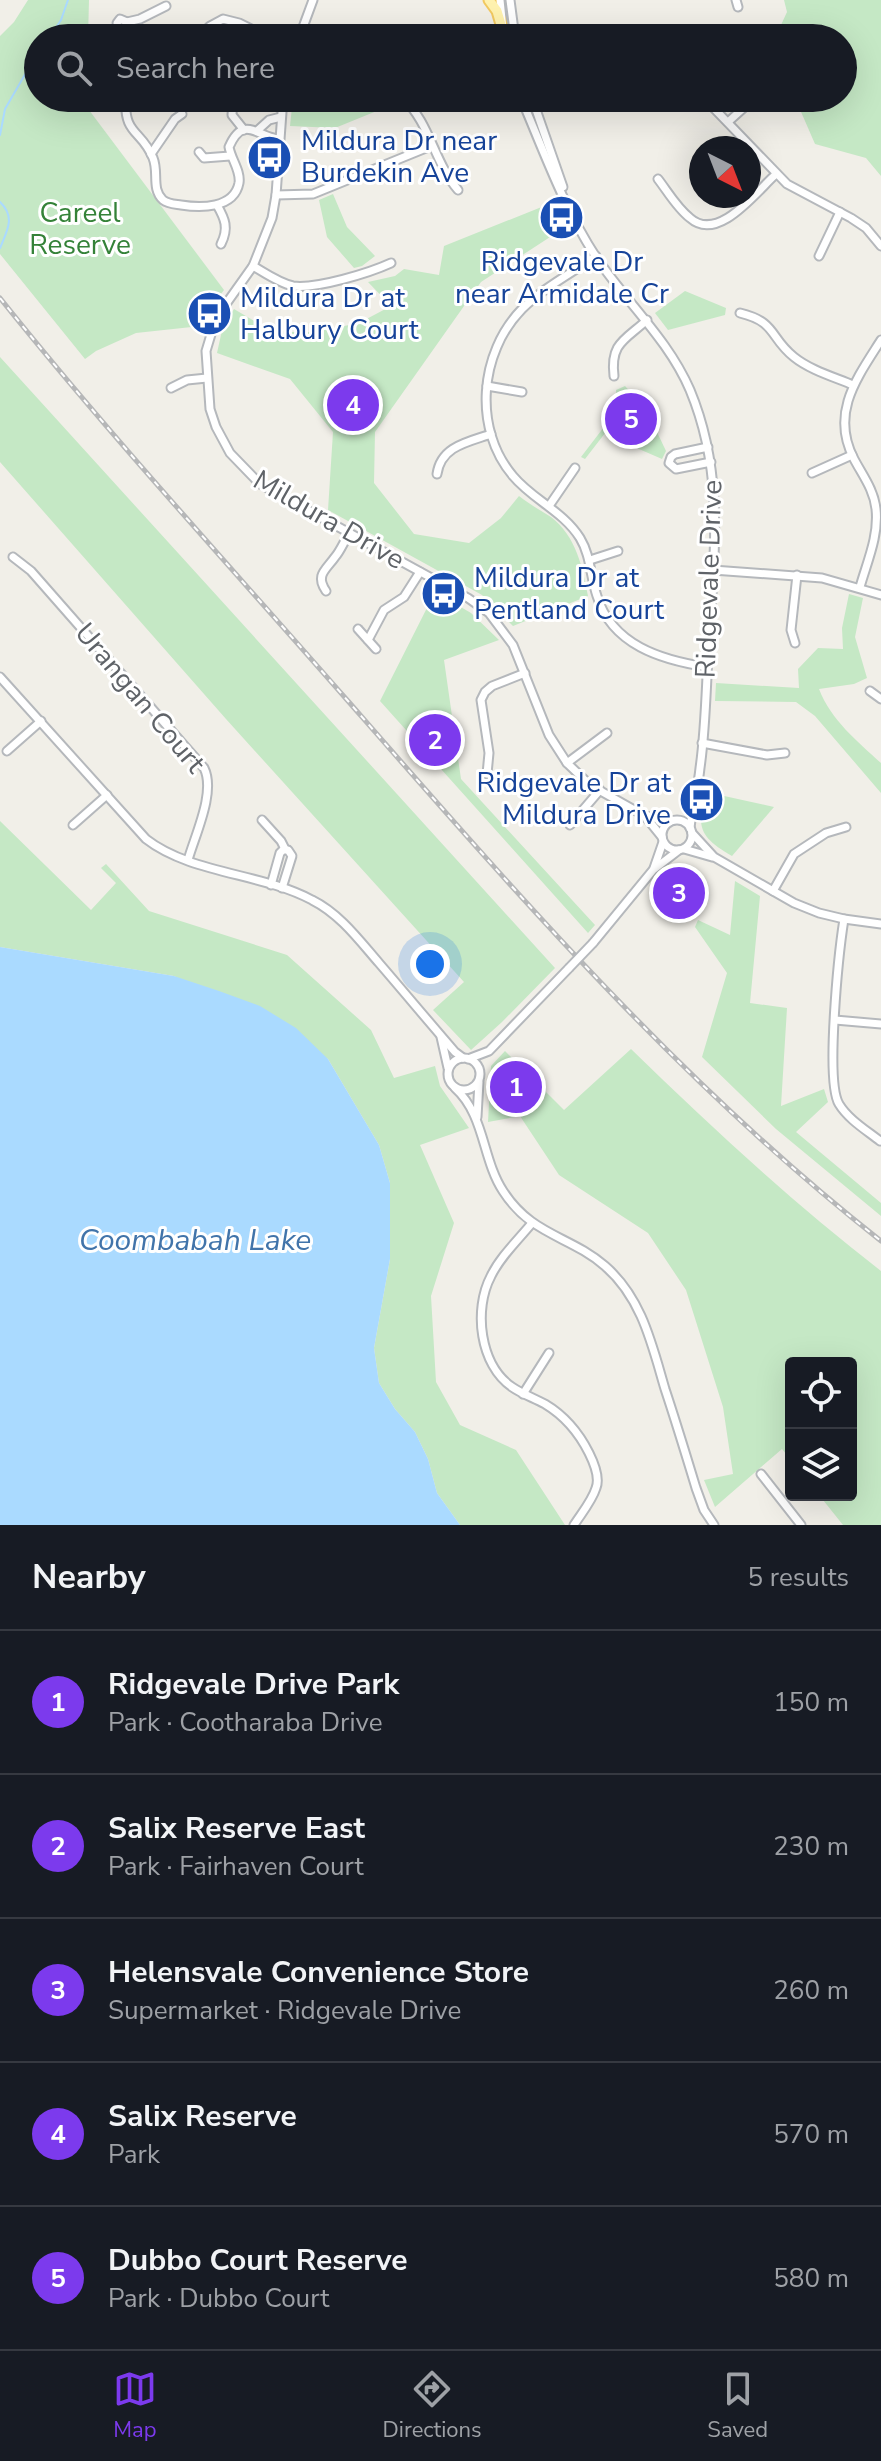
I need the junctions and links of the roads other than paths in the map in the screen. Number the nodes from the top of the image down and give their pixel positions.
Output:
1 (313, 0) edge
2 (489, 0) edge
3 (500, 0) edge
4 (510, 0) edge
5 (166, 6) dead end
6 (114, 10) dead end
7 (123, 24) joint
8 (214, 24) edge
9 (241, 24) edge
10 (304, 24) edge
11 (501, 24) edge
12 (502, 24) edge
13 (513, 24) edge
14 (126, 112) edge
15 (232, 112) edge
16 (282, 112) edge
17 (415, 112) edge
18 (527, 112) edge
19 (536, 112) edge
20 (718, 112) edge
21 (739, 112) edge
22 (182, 114) dead end
23 (281, 117) junction
24 (728, 122) junction
25 (244, 130) junction
26 (258, 130) junction
27 (279, 139) junction
28 (144, 144) junction
29 (157, 145) junction
30 (431, 146) junction
31 (199, 152) dead end
32 (151, 154) junction
33 (230, 156) junction
34 (776, 174) junction
35 (658, 179) dead end
36 (458, 190) dead end
37 (276, 195) junction
38 (217, 205) junction
39 (568, 205) junction
40 (840, 212) junction
41 (221, 244) dead end
42 (881, 246) edge
43 (596, 256) junction
44 (819, 256) dead end
45 (391, 263) dead end
46 (253, 266) junction
47 (740, 313) dead end
48 (647, 320) junction
49 (881, 340) edge
50 (614, 376) dead end
51 (207, 378) junction
52 (853, 385) junction
53 (487, 386) junction
54 (171, 388) dead end
55 (522, 392) dead end
56 (491, 434) junction
57 (708, 447) junction
58 (852, 455) junction
59 (711, 462) junction
60 (575, 468) dead end
61 (812, 473) dead end
62 (437, 474) dead end
63 (549, 506) junction
64 (878, 531) edge
65 (349, 534) junction
66 (618, 551) dead end
67 (13, 557) dead end
68 (590, 560) junction
69 (713, 570) junction
70 (420, 572) junction
71 (797, 575) junction
72 (860, 587) junction
73 (326, 591) dead end
74 (881, 595) edge
75 (358, 629) dead end
76 (368, 640) junction
77 (795, 643) dead end
78 (376, 649) dead end
79 (707, 667) junction
80 (525, 673) junction
81 (0, 677) edge
82 (870, 691) dead end
83 (881, 699) edge
84 (41, 721) junction
85 (607, 733) dead end
86 (702, 743) junction
87 (7, 751) dead end
88 (785, 753) dead end
89 (567, 763) junction
90 (487, 774) dead end
91 (600, 790) junction
92 (107, 795) junction
93 (693, 802) junction
94 (645, 816) junction
95 (262, 820) dead end
96 (674, 821) junction
97 (73, 825) dead end
98 (570, 825) dead end
99 (846, 827) dead end
100 (691, 830) junction
101 (662, 839) junction
102 (285, 849) junction
103 (681, 850) junction
104 (714, 857) junction
105 (188, 860) junction
106 (653, 870) junction
107 (271, 885) junction
108 (282, 888) junction
109 (773, 891) junction
110 (844, 919) junction
111 (881, 924) edge
112 (835, 1020) junction
113 (881, 1024) edge
114 (440, 1035) junction
115 (489, 1051) junction
116 (466, 1058) junction
117 (448, 1070) junction
118 (480, 1076) junction
119 (455, 1088) junction
120 (477, 1120) junction
121 (880, 1141) edge
122 (532, 1223) junction
123 (549, 1353) dead end
124 (523, 1394) junction
125 (761, 1474) dead end
126 (712, 1524) edge
127 (574, 1525) edge
128 (801, 1525) edge

1 - 10 street
2 - 11 main road
3 - 12 street
4 - 13 street
5 - 7 street
6 - 7 street
8 - 9 street
14 - 28 street
15 - 25 street
16 - 23 street, Mildura Drive
17 - 30 street
18 - 39 street, Ridgevale Drive
19 - 39 street, Ridgevale Drive
20 - 24 street
21 - 24 street
22 - 29 street
23 - 26 street
23 - 27 street, Mildura Drive
24 - 34 street
25 - 26 street
25 - 33 street
26 - 27 street
27 - 37 street, Mildura Drive
28 - 29 street
28 - 32 street
29 - 32 street
30 - 36 street
30 - 37 street
31 - 33 street
32 - 38 street
33 - 38 street
34 - 35 street
34 - 40 street
37 - 46 street, Mildura Drive
38 - 41 street
39 - 43 street, Ridgevale Drive
40 - 42 street
40 - 44 street
43 - 48 street, Ridgevale Drive
43 - 53 street
45 - 46 street
46 - 51 street, Mildura Drive
47 - 52 street
48 - 50 street
48 - 57 street, Ridgevale Drive
49 - 52 street
51 - 54 street
51 - 65 street, Mildura Drive
52 - 58 street
53 - 55 street
53 - 56 street
56 - 62 street
56 - 63 street
57 - 59 street, Ridgevale Drive
57 - 59 street
58 - 61 street
58 - 64 street
59 - 69 street, Ridgevale Drive
60 - 63 street
63 - 68 street
64 - 72 street
65 - 70 street, Mildura Drive
65 - 73 street
66 - 68 street
67 - 105 street, Urangan Court
68 - 79 street
69 - 71 street
69 - 79 street, Ridgevale Drive
70 - 76 street
70 - 80 street, Mildura Drive
71 - 72 street
71 - 77 street
72 - 74 street
75 - 76 street
76 - 78 street
79 - 86 street, Ridgevale Drive
80 - 89 street, Mildura Drive
80 - 90 street
81 - 84 street
82 - 83 street
84 - 87 street
84 - 92 street
85 - 89 street
86 - 88 street
86 - 93 street, Ridgevale Drive
89 - 91 street, Mildura Drive
91 - 94 street, Mildura Drive
91 - 98 street
92 - 97 street
92 - 105 street
93 - 96 street
93 - 100 street, Ridgevale Drive
94 - 96 street, Mildura Drive
94 - 101 street, Mildura Drive
95 - 102 street
96 - 100 street
96 - 101 street
99 - 109 street
100 - 103 street
100 - 104 street
101 - 103 street
101 - 106 street
102 - 107 street
102 - 108 street
103 - 104 street
103 - 106 street
104 - 109 street
105 - 107 street
106 - 115 street, bridge
107 - 108 street
108 - 114 street
109 - 110 street
110 - 111 street
110 - 112 street
112 - 113 street
112 - 121 street
114 - 116 street
114 - 117 street
115 - 116 street
115 - 118 street
116 - 117 street
116 - 118 street
117 - 119 street
118 - 119 street
118 - 120 street
119 - 120 street
120 - 122 street
122 - 124 street
122 - 126 street
123 - 124 street
124 - 127 street
125 - 128 street

